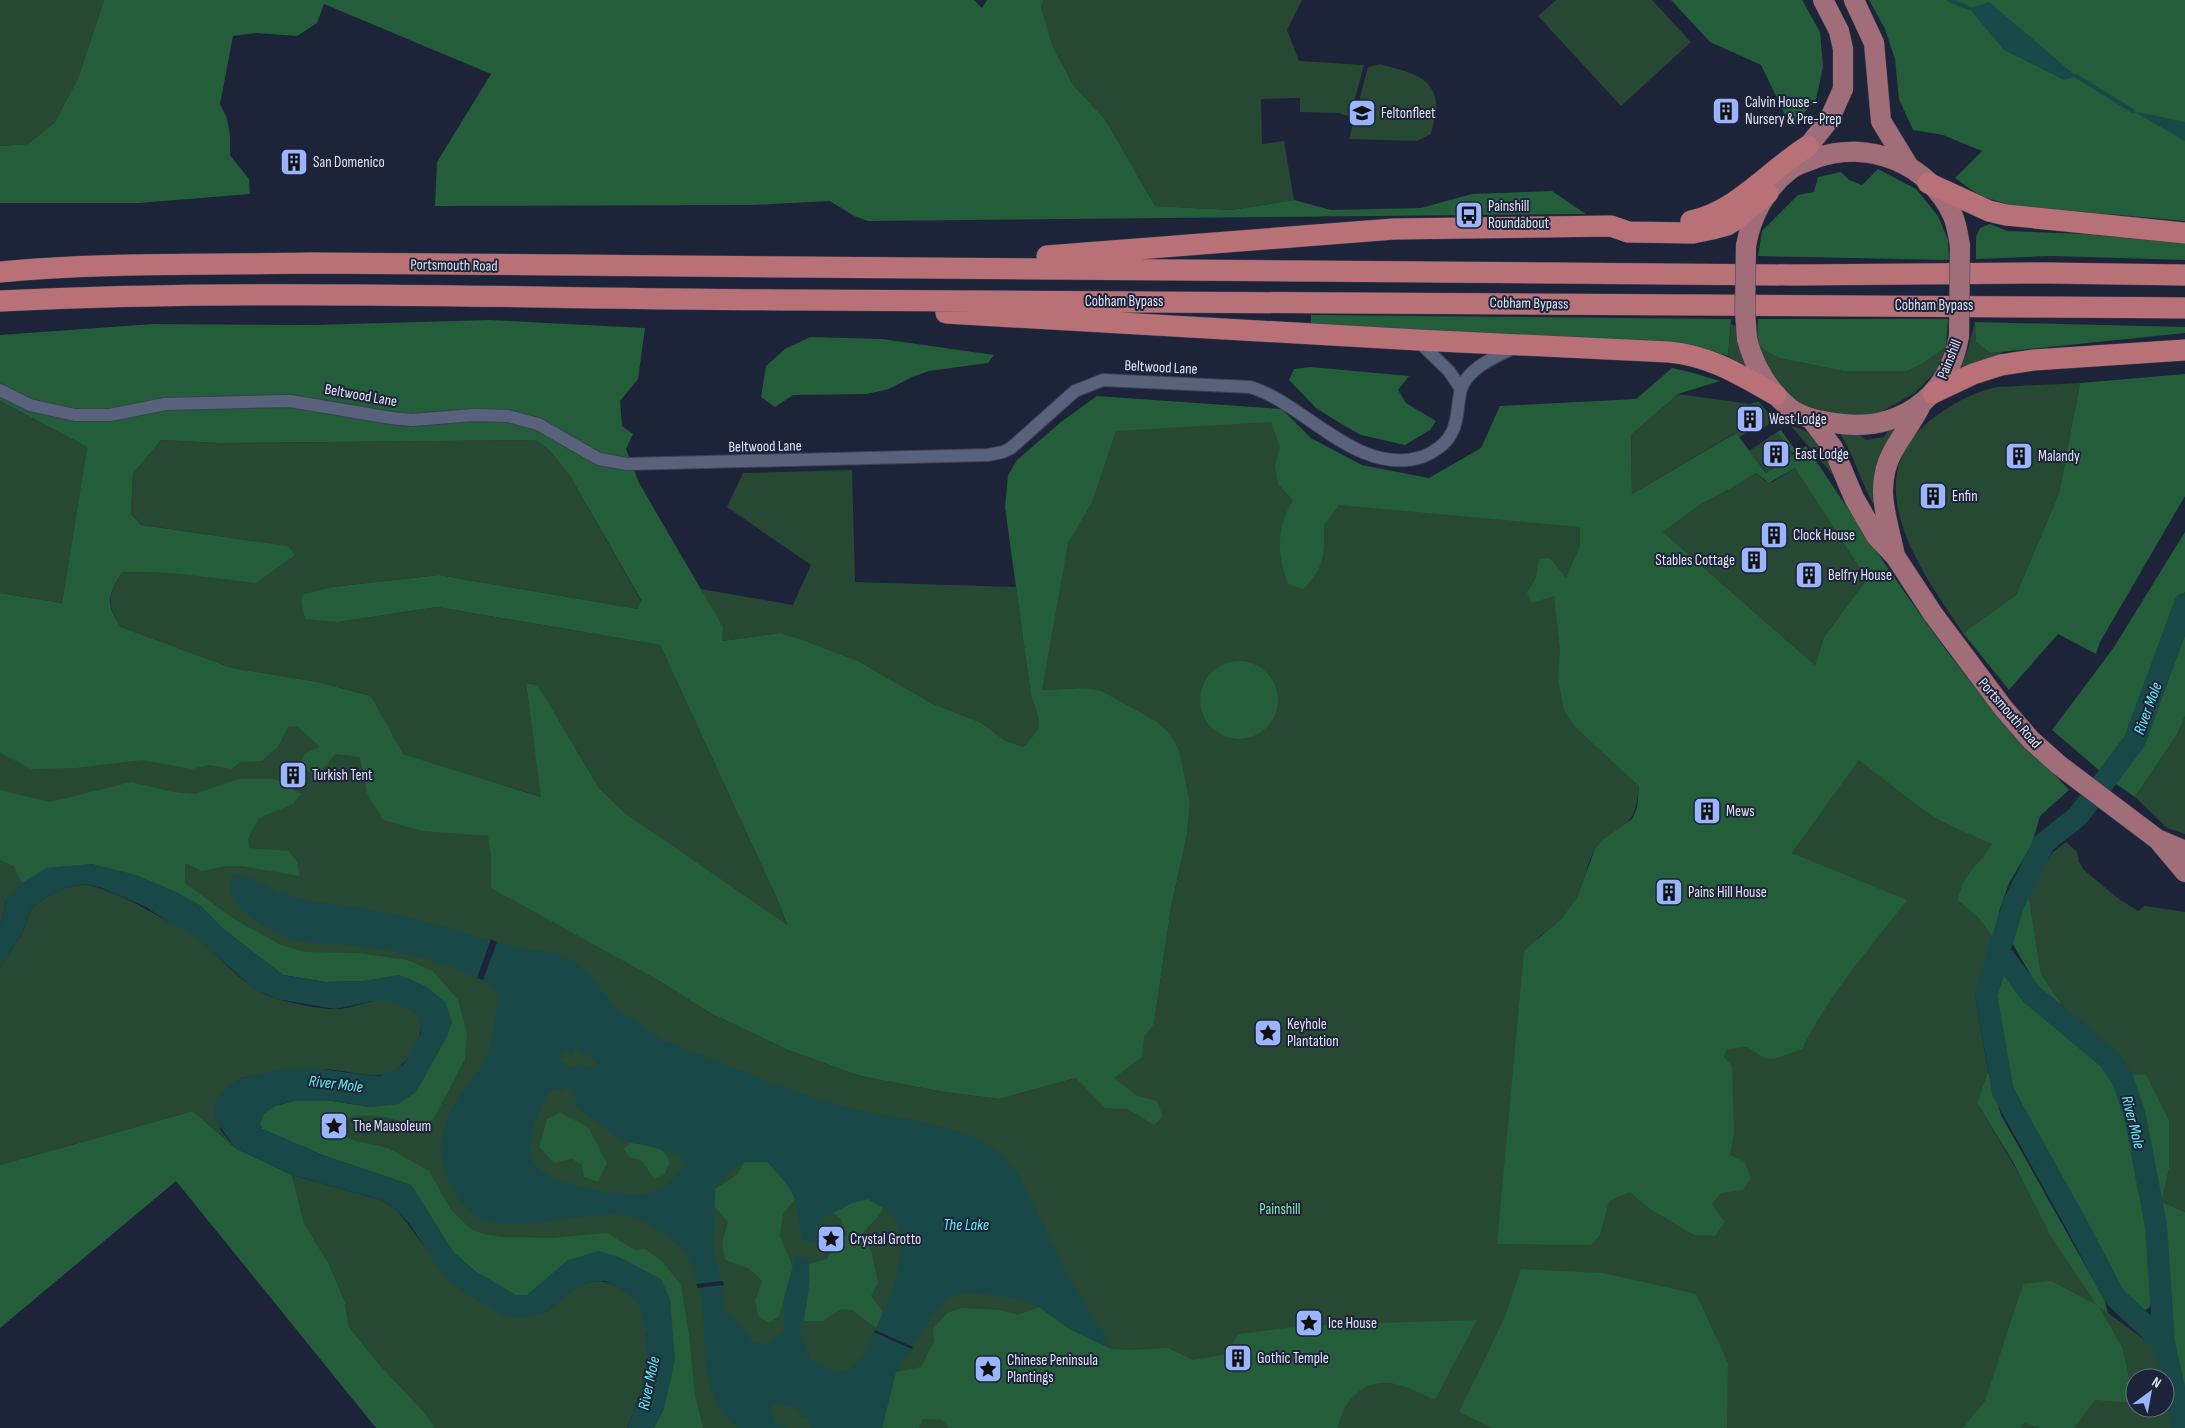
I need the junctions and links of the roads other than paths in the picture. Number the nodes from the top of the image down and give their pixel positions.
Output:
1 (1823, 0) edge
2 (1854, 0) edge
3 (1808, 146) junction
4 (1909, 166) junction
5 (1791, 169) junction
6 (1928, 183) junction
7 (1768, 193) junction
8 (1611, 226) junction
9 (2185, 233) edge
10 (908, 268) junction
11 (0, 272) edge
12 (2185, 275) edge
13 (872, 300) junction
14 (0, 301) edge
15 (2185, 308) edge
16 (1418, 340) junction
17 (1521, 344) junction
18 (2185, 350) edge
19 (1461, 389) junction
20 (0, 390) edge
21 (1776, 395) junction
22 (1927, 399) junction
23 (1811, 418) junction
24 (1895, 556) junction
25 (2158, 839) junction
26 (2185, 851) edge
27 (2185, 872) edge

1 - 3 main road
2 - 4 main road
3 - 5 main road
3 - 8 highway
4 - 5 main road, Painshill
4 - 6 main road, Painshill
5 - 7 main road, Painshill
6 - 9 highway
6 - 22 main road, Painshill, bridge
7 - 8 highway
7 - 21 main road, Painshill, bridge
8 - 10 highway
10 - 11 highway, Portsmouth Road
10 - 12 highway, Cobham Bypass
13 - 14 highway, Portsmouth Road
13 - 15 highway, Cobham Bypass
13 - 16 highway
16 - 17 highway
16 - 19 street
17 - 19 street, Beltwood Lane
17 - 21 highway
18 - 22 highway
19 - 20 street, Beltwood Lane
21 - 23 main road, Painshill
22 - 23 main road, Painshill
22 - 24 main road, Portsmouth Road
23 - 24 main road, Portsmouth Road
24 - 25 main road, Portsmouth Road
25 - 26 main road, Portsmouth Road
25 - 27 main road, Portsmouth Road

